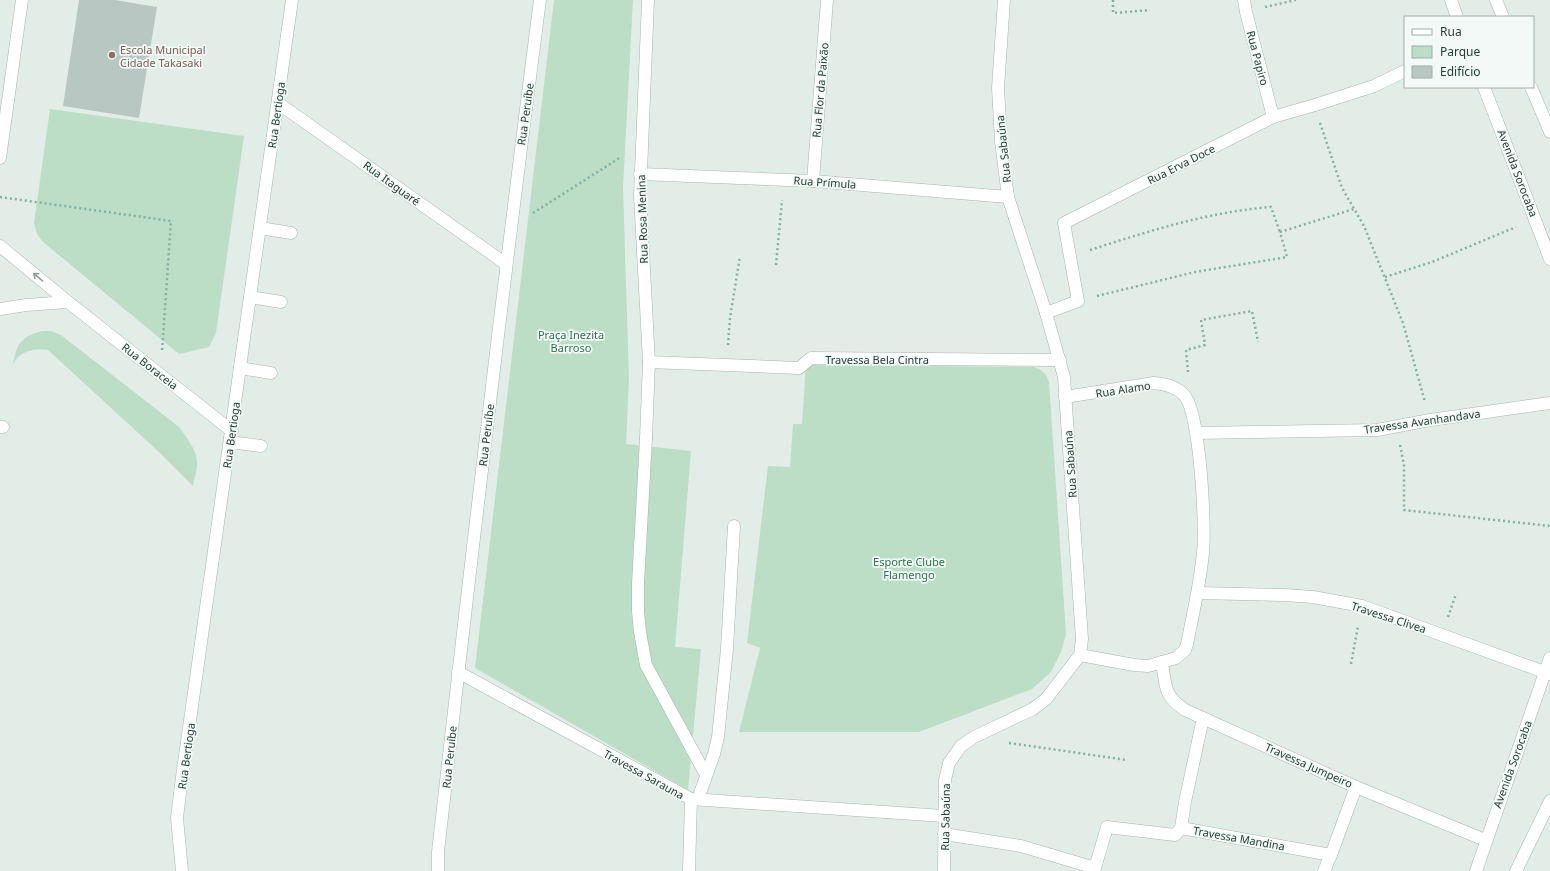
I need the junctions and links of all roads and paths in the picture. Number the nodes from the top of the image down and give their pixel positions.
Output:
1 (22, 0) edge
2 (292, 0) edge
3 (540, 0) edge
4 (648, 0) edge
5 (827, 0) edge
6 (1004, 0) edge
7 (1114, 0) edge
8 (1296, 0) edge
9 (1450, 0) edge
10 (1496, 0) edge
11 (1245, 6) edge
12 (1150, 10) dead end
13 (1457, 16) edge
14 (1503, 16) edge
15 (1404, 71) edge
16 (1484, 88) edge
17 (1532, 88) edge
18 (278, 103) junction
19 (1315, 105) junction
20 (1273, 117) junction
21 (1550, 132) edge
22 (0, 158) edge
23 (641, 158) junction
24 (640, 174) junction
25 (784, 180) junction
26 (813, 181) junction
27 (0, 197) edge
28 (1008, 197) junction
29 (1354, 209) junction
30 (512, 211) junction
31 (1535, 219) junction
32 (260, 228) junction
33 (1280, 232) junction
34 (291, 233) dead end
35 (0, 246) edge
36 (740, 256) dead end
37 (1070, 256) junction
38 (1550, 260) edge
39 (506, 264) junction
40 (776, 265) dead end
41 (1385, 277) junction
42 (250, 298) junction
43 (1078, 301) junction
44 (68, 302) junction
45 (281, 302) dead end
46 (0, 309) edge
47 (1046, 313) junction
48 (1258, 342) dead end
49 (1060, 360) junction
50 (649, 362) junction
51 (727, 365) junction
52 (240, 368) junction
53 (271, 373) dead end
54 (160, 374) junction
55 (1176, 389) junction
56 (1065, 397) junction
57 (1550, 403) edge
58 (1430, 420) junction
59 (1398, 427) junction
60 (1197, 433) junction
61 (231, 436) junction
62 (261, 446) dead end
63 (734, 526) dead end
64 (1550, 526) edge
65 (1198, 593) junction
66 (1456, 594) dead end
67 (1362, 606) junction
68 (1442, 634) junction
69 (1080, 655) junction
70 (1550, 658) edge
71 (1162, 662) junction
72 (1351, 664) dead end
73 (458, 672) junction
74 (1548, 673) edge
75 (1203, 718) junction
76 (974, 737) junction
77 (1128, 760) dead end
78 (706, 775) junction
79 (1356, 787) junction
80 (694, 799) junction
81 (1550, 801) edge
82 (944, 816) junction
83 (1181, 828) junction
84 (944, 834) junction
85 (1485, 840) junction
86 (1331, 855) junction
87 (182, 871) edge
88 (438, 871) edge
89 (689, 871) edge
90 (944, 871) edge
91 (1324, 871) edge
92 (1476, 871) edge
93 (1516, 871) edge

1 - 22 street
2 - 18 street, Rua Bertioga
3 - 30 street, Rua Peruíbe
4 - 23 street, Rua Rosa Menina
5 - 26 street, Rua Flor da Paixão
6 - 28 street, Rua Sabaúna
7 - 12 path
8 - 11 path
9 - 13 street
10 - 14 street
11 - 20 street, Rua Papiro
15 - 19 street, Rua Erva Doce
16 - 31 street, Avenida Sorocaba
17 - 21 street
18 - 32 street, Rua Bertioga
18 - 39 street, Rua Itaguaré
19 - 20 street, Rua Erva Doce
19 - 29 path
20 - 37 street, Rua Erva Doce
23 - 24 street, Rua Rosa Menina
23 - 30 path
24 - 25 street, Rua Prímula
24 - 50 street, Rua Rosa Menina
25 - 26 street, Rua Prímula
25 - 40 path
26 - 28 street, Rua Prímula
27 - 54 path
28 - 47 street, Rua Sabaúna
29 - 33 path
29 - 41 path
30 - 39 street, Rua Peruíbe
31 - 38 street, Avenida Sorocaba
31 - 41 path
32 - 34 street
32 - 42 street, Rua Bertioga
33 - 37 path
33 - 43 path
44 -> 35 street, Rua Boraceia
36 - 51 path
37 - 43 street, Rua Erva Doce
39 - 73 street, Rua Peruíbe
41 - 58 path
42 - 45 street
42 - 52 street, Rua Bertioga
43 - 47 street
44 - 46 street
44 - 54 street, Rua Boraceia
47 - 49 street, Rua Sabaúna
48 - 55 path
49 - 51 street, Travessa Bela Cintra
49 - 56 street, Rua Sabaúna
50 - 51 street, Travessa Bela Cintra
50 - 78 street, Rua Rosa Menina
52 - 53 street
52 - 61 street, Rua Bertioga
54 - 61 street, Rua Boraceia
55 - 56 street, Rua Alamo
55 - 60 street
56 - 69 street, Rua Sabaúna
57 - 58 street, Travessa Avanhandava
58 - 59 street, Travessa Avanhandava
59 - 60 street, Travessa Avanhandava
59 - 64 path
60 - 65 street
61 - 62 street
61 - 87 street, Rua Bertioga
63 - 78 street
65 - 67 street, Travessa Clivea
65 - 71 street
66 - 68 path
67 - 68 street, Travessa Clivea
67 - 72 path
68 - 74 street, Travessa Clivea
69 - 71 street
69 - 76 street, Rua Sabaúna
70 - 74 street, Avenida Sorocaba
71 - 75 street, Travessa Jumpeiro
73 - 80 street, Travessa Sarauna
73 - 88 street, Rua Peruíbe
74 - 85 street, Avenida Sorocaba
75 - 79 street, Travessa Jumpeiro
75 - 83 street
76 - 77 path
76 - 82 street, Rua Sabaúna
78 - 80 street
79 - 85 street, Travessa Jumpeiro
79 - 86 street
80 - 82 street, Travessa Sarauna
80 - 89 street
81 - 93 street
82 - 84 street, Rua Sabaúna
83 - 84 street, Travessa Mandina
83 - 86 street, Travessa Mandina
84 - 90 street, Rua Sabaúna
85 - 92 street, Avenida Sorocaba
86 - 91 street

